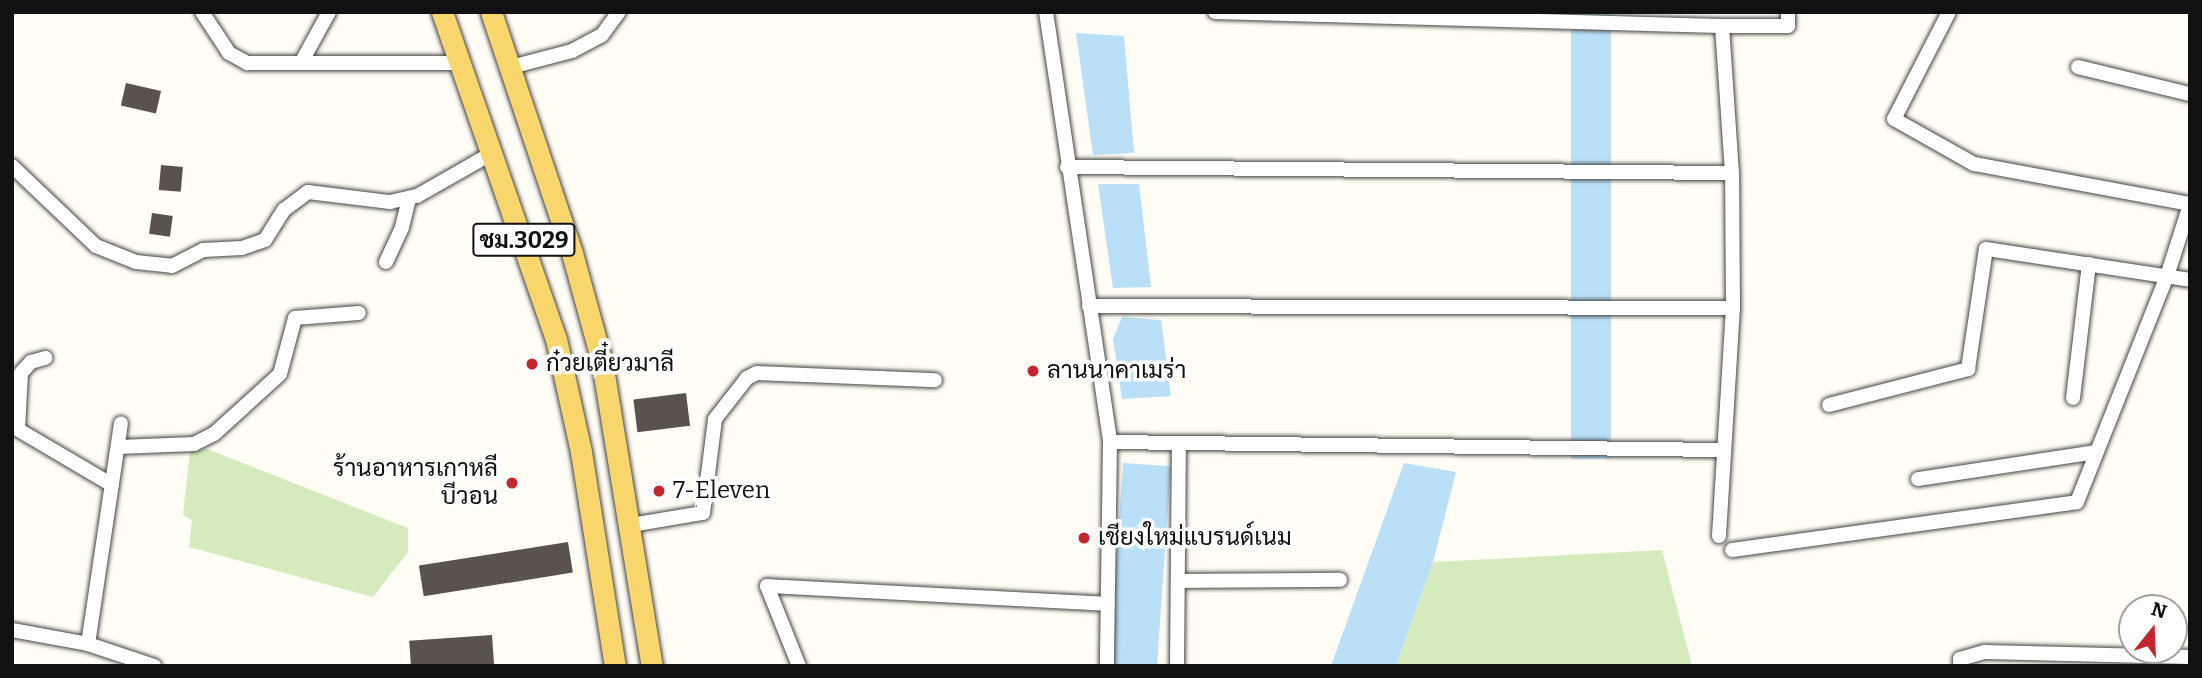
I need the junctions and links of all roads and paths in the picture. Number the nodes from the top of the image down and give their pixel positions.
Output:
1 (202, 12) edge
2 (329, 12) edge
3 (442, 12) edge
4 (491, 12) edge
5 (619, 12) edge
6 (1046, 12) edge
7 (1214, 12) edge
8 (1949, 12) edge
9 (1549, 17) edge
10 (1788, 19) edge
11 (1723, 26) junction
12 (461, 62) junction
13 (301, 63) junction
14 (511, 67) junction
15 (2078, 67) dead end
16 (2190, 94) edge
17 (494, 152) junction
18 (12, 166) edge
19 (1067, 167) junction
20 (1732, 173) junction
21 (409, 198) junction
22 (2190, 204) edge
23 (386, 262) dead end
24 (2089, 264) junction
25 (2167, 276) junction
26 (2190, 280) edge
27 (1089, 306) junction
28 (1733, 308) junction
29 (359, 313) dead end
30 (45, 358) dead end
31 (934, 380) dead end
32 (2073, 398) dead end
33 (1829, 405) dead end
34 (121, 423) dead end
35 (15, 428) edge
36 (1110, 442) junction
37 (1180, 444) junction
38 (118, 447) junction
39 (1724, 450) junction
40 (2096, 452) junction
41 (1917, 479) dead end
42 (112, 485) junction
43 (631, 525) junction
44 (1719, 536) dead end
45 (1732, 551) dead end
46 (1180, 580) junction
47 (1340, 580) dead end
48 (1108, 604) junction
49 (12, 630) edge
50 (88, 644) junction
51 (2190, 657) edge
52 (1960, 662) edge
53 (154, 666) edge
54 (615, 666) edge
55 (652, 666) edge
56 (799, 666) edge
57 (1107, 666) edge
58 (1177, 666) edge

1 - 13 street
2 - 13 street
3 - 12 main road, ชม.3029
4 - 14 main road, ชม.3029
5 - 14 street
6 - 19 street
7 - 9 street
8 - 22 street
9 - 11 street
10 - 11 street
11 - 20 street
12 - 13 street
12 - 17 main road, ชม.3029
14 - 43 main road, ชม.3029
15 - 16 street
17 - 21 street
17 - 54 main road, ชม.3029
18 - 21 street
19 - 20 street
19 - 27 street
20 - 28 street
21 - 23 street
22 - 25 street
24 - 25 street
24 - 32 street
24 - 33 street
25 - 26 street
25 - 40 street
27 - 28 street
27 - 36 street
28 - 39 street
29 - 38 street
30 - 35 street
31 - 43 street
34 - 38 street
35 - 42 street
36 - 37 street
36 - 48 street
37 - 39 street
37 - 46 street
38 - 42 street
39 - 44 street
40 - 41 street
40 - 45 street
42 - 50 street
43 - 55 main road, ชม.3029
46 - 47 street
46 - 58 street
48 - 56 street
48 - 57 street
49 - 50 street
50 - 53 street
51 - 52 street

